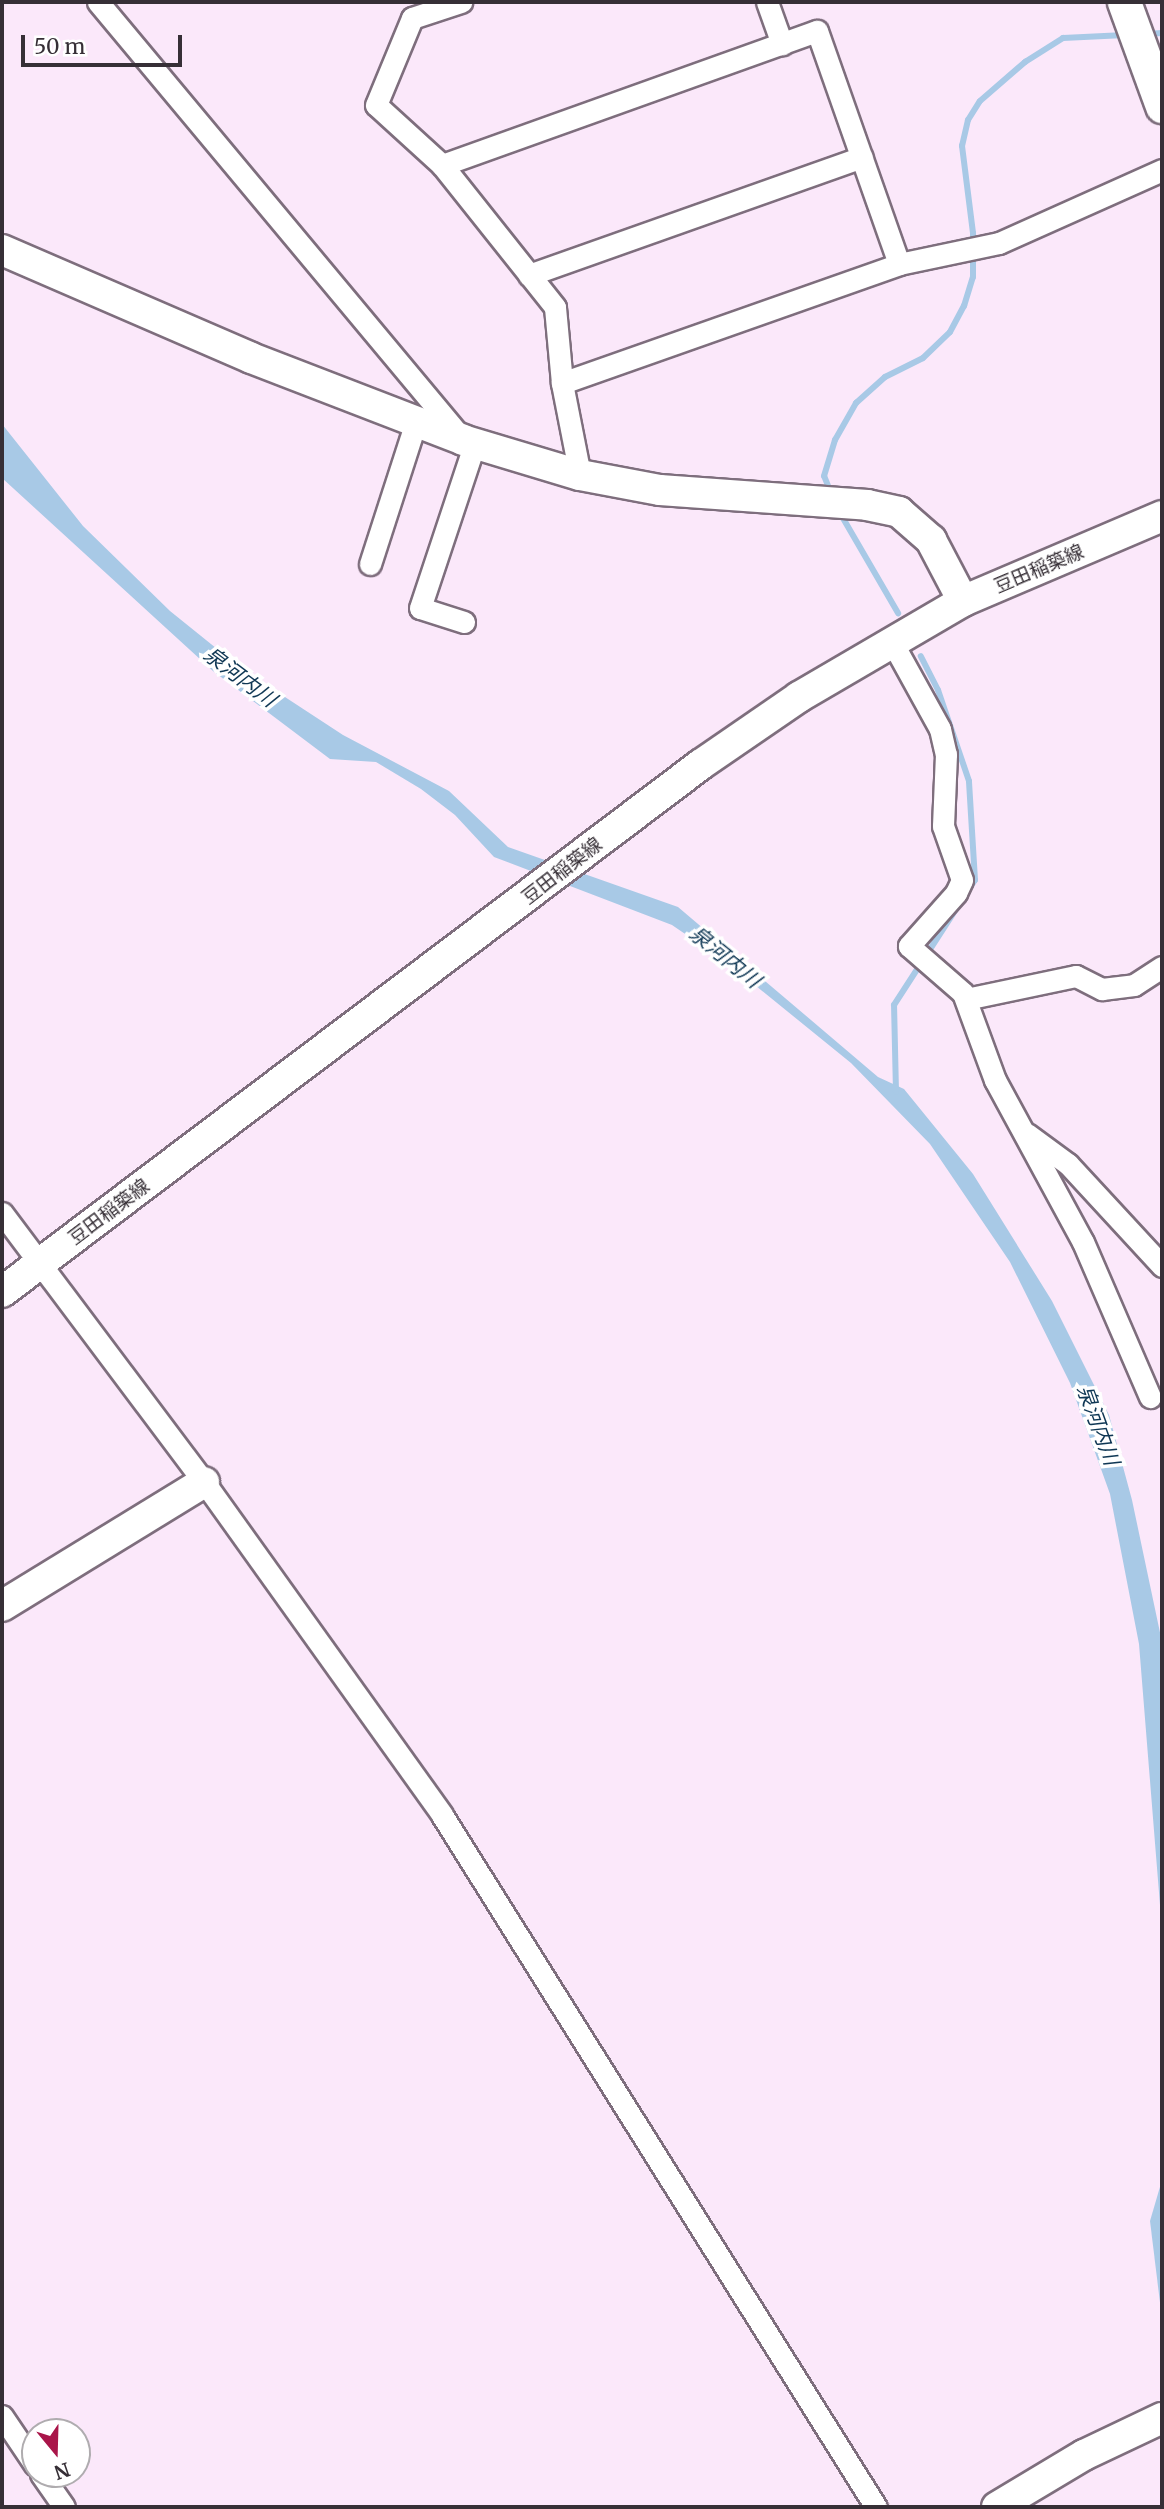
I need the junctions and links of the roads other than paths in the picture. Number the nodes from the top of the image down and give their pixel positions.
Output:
1 (98, 2) edge
2 (461, 2) edge
3 (767, 2) edge
4 (1124, 2) edge
5 (782, 44) junction
6 (1162, 106) edge
7 (862, 157) junction
8 (442, 165) junction
9 (1162, 170) edge
10 (2, 250) edge
11 (899, 264) junction
12 (529, 275) junction
13 (562, 383) junction
14 (416, 422) junction
15 (469, 442) junction
16 (580, 475) junction
17 (1162, 516) edge
18 (370, 564) dead end
19 (963, 601) junction
20 (464, 622) dead end
21 (892, 642) junction
22 (1162, 968) edge
23 (966, 999) junction
24 (1022, 1130) junction
25 (2, 1213) edge
26 (40, 1264) junction
27 (1162, 1266) edge
28 (2, 1292) edge
29 (1150, 1397) dead end
30 (204, 1482) junction
31 (2, 1606) edge
32 (2, 2416) edge
33 (1157, 2420) edge
34 (21, 2444) edge
35 (51, 2488) edge
36 (64, 2507) edge
37 (876, 2507) edge
38 (997, 2507) edge

1 - 15 street
2 - 8 street
3 - 5 street
4 - 6 main road
5 - 7 street
5 - 8 street
7 - 11 street
7 - 12 street
8 - 12 street
9 - 11 street
10 - 14 street
11 - 13 street
12 - 13 street
13 - 16 street
14 - 15 street
14 - 18 street
15 - 16 street
15 - 20 street
16 - 19 street
17 - 19 street, 豆田稲築線
19 - 21 street, 豆田稲築線
21 - 23 street
21 - 26 street, 豆田稲築線
22 - 23 street
23 - 24 street
24 - 27 street
24 - 29 street
25 - 26 street
26 - 28 street, 豆田稲築線
26 - 30 street
30 - 31 street
30 - 37 street
32 - 34 street
33 - 38 street
35 - 36 street

